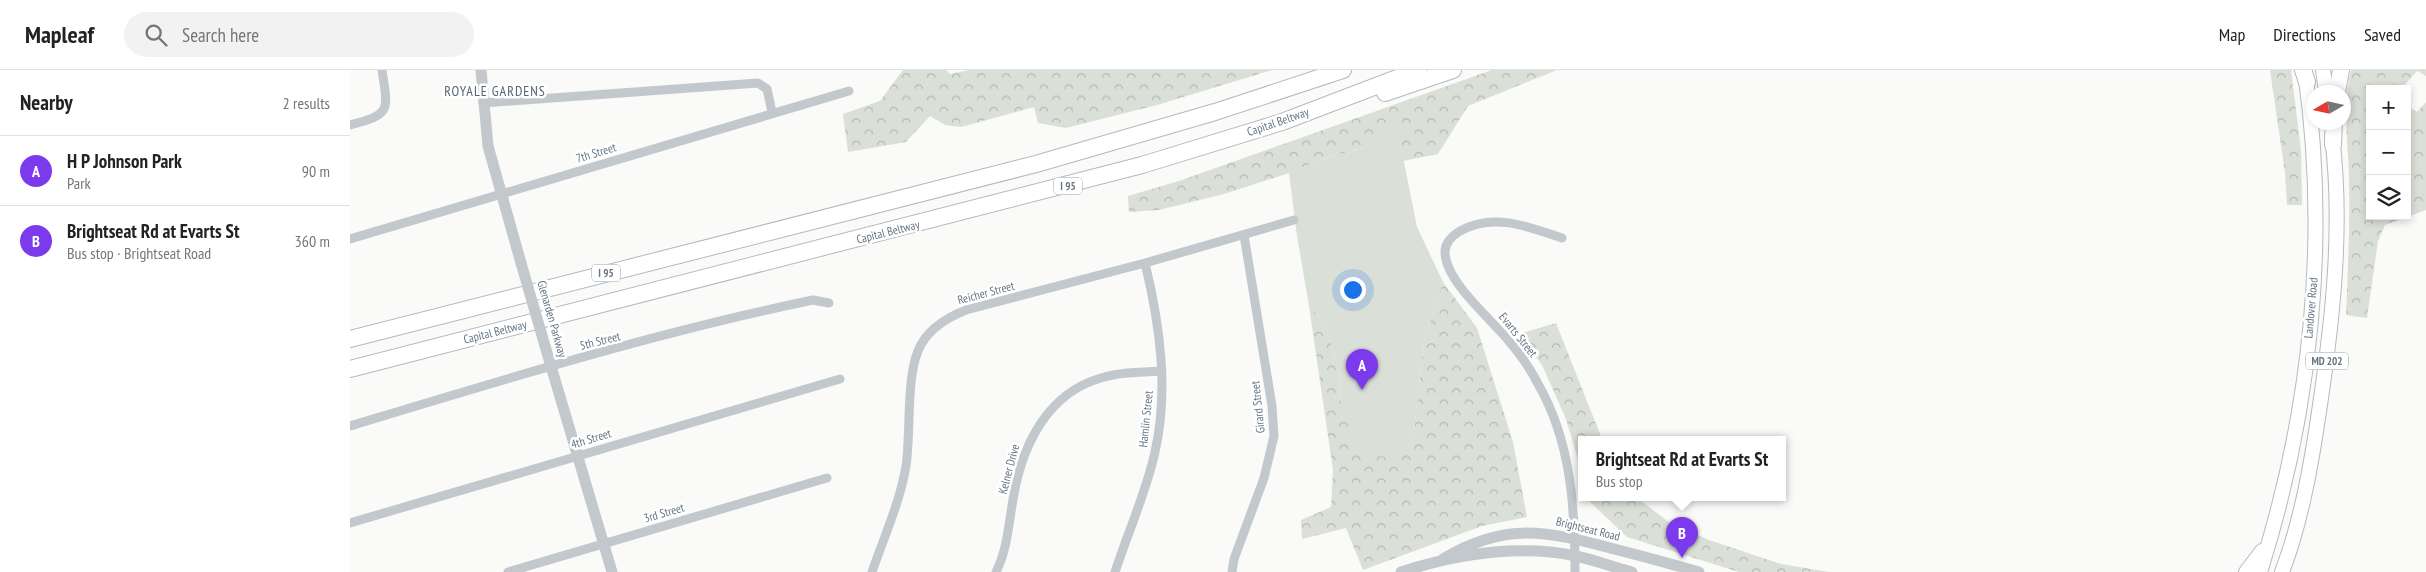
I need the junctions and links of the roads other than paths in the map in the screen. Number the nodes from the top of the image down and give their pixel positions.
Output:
1 (382, 70) edge
2 (481, 70) edge
3 (1343, 70) edge
4 (1418, 70) edge
5 (1453, 70) edge
6 (2323, 70) edge
7 (2341, 70) edge
8 (2305, 74) edge
9 (2325, 85) edge
10 (2338, 85) edge
11 (849, 91) dead end
12 (483, 103) junction
13 (772, 112) junction
14 (1282, 122) junction
15 (350, 124) edge
16 (2331, 130) edge
17 (2334, 130) edge
18 (2333, 145) junction
19 (500, 195) junction
20 (1294, 220) dead end
21 (1244, 235) junction
22 (1562, 238) dead end
23 (350, 239) edge
24 (1146, 263) junction
25 (829, 304) dead end
26 (350, 339) edge
27 (552, 366) junction
28 (350, 369) edge
29 (1162, 371) junction
30 (840, 379) dead end
31 (350, 426) edge
32 (578, 456) junction
33 (827, 478) dead end
34 (350, 524) edge
35 (2273, 531) junction
36 (1574, 538) junction
37 (604, 544) junction
38 (1575, 556) junction
39 (1444, 559) junction
40 (2285, 569) edge
41 (1408, 571) edge
42 (508, 572) edge
43 (612, 572) edge
44 (872, 572) edge
45 (996, 572) edge
46 (1115, 572) edge
47 (1232, 572) edge
48 (1575, 572) edge
49 (1632, 572) edge
50 (1699, 572) edge
51 (2246, 572) edge
52 (2260, 572) edge

1 - 15 street
2 - 12 street, Glenarden Parkway
3 - 26 highway, I 95
4 - 14 highway, Capital Beltway / I 95
5 - 14 highway
6 - 9 main road
7 - 10 highway
8 - 35 main road, Landover Road / MD 202
11 - 13 street, 7th Street
12 - 13 street
12 - 19 street, Glenarden Parkway
13 - 19 street, 7th Street
14 - 28 highway, Capital Beltway / I 95
16 - 18 main road, Landover Road / MD 202
17 - 18 highway
18 - 40 main road, Landover Road / MD 202
19 - 23 street, 7th Street
19 - 27 street, Glenarden Parkway, bridge
20 - 21 street, Reicher Street
21 - 24 street, Reicher Street
21 - 47 street, Girard Street
22 - 36 street, Evarts Street
24 - 29 street, Hamlin Street
24 - 44 street, Reicher Street
25 - 27 street, 5th Street
27 - 31 street, 5th Street
27 - 32 street, Glenarden Parkway
29 - 45 street, Kelner Drive
29 - 46 street, Hamlin Street
30 - 32 street, 4th Street
32 - 34 street, 4th Street
32 - 37 street, Glenarden Parkway
33 - 37 street, 3rd Street
35 - 51 main road
35 - 52 main road, Landover Road / MD 202
36 - 38 street, Evarts Street
36 - 39 street, Brightseat Road
36 - 50 street, Brightseat Road
37 - 42 street, 3rd Street
37 - 43 street, Glenarden Parkway
38 - 39 street, Brightseat Road
38 - 48 street, Evarts Street
38 - 49 street, Brightseat Road
39 - 41 street, Brightseat Road

